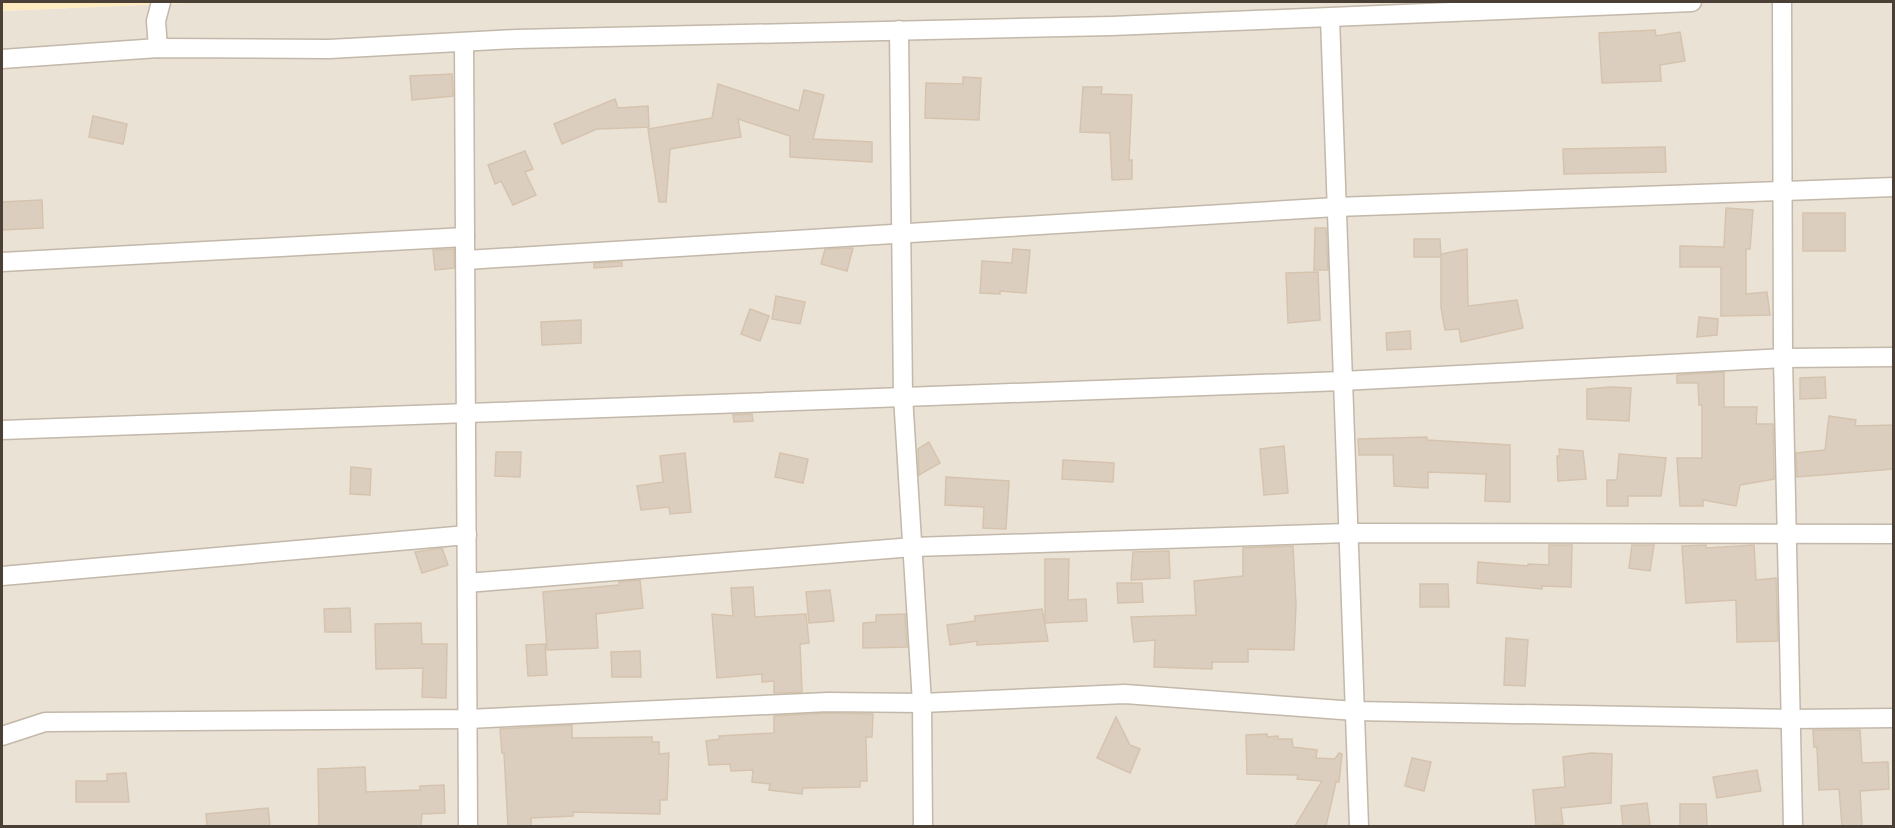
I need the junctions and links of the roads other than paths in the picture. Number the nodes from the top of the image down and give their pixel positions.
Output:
1 (161, 2) edge
2 (1692, 2) edge
3 (1782, 2) edge
4 (1330, 18) junction
5 (899, 30) junction
6 (464, 42) junction
7 (158, 48) junction
8 (2, 59) edge
9 (1893, 187) edge
10 (1783, 193) junction
11 (1336, 207) junction
12 (901, 233) junction
13 (465, 237) junction
14 (466, 260) junction
15 (2, 262) edge
16 (1893, 357) edge
17 (1783, 358) junction
18 (1342, 381) junction
19 (903, 396) junction
20 (466, 411) junction
21 (2, 430) edge
22 (1787, 532) junction
23 (1348, 533) junction
24 (1893, 534) edge
25 (467, 536) junction
26 (914, 547) junction
27 (2, 576) edge
28 (467, 583) junction
29 (922, 703) junction
30 (1355, 711) junction
31 (1893, 718) edge
32 (468, 719) junction
33 (1790, 719) junction
34 (2, 736) edge
35 (468, 826) edge
36 (923, 826) edge
37 (1359, 826) edge
38 (1793, 826) edge

1 - 7 street
2 - 4 street
3 - 10 street
4 - 5 street
4 - 11 street
5 - 6 street
5 - 12 street
6 - 7 street
6 - 13 street
7 - 8 street
9 - 10 street
10 - 11 street
10 - 17 street
11 - 12 street
11 - 18 street
12 - 14 street
12 - 19 street
13 - 14 street
13 - 15 street
14 - 20 street
16 - 17 street
17 - 18 street
17 - 22 street
18 - 19 street
18 - 23 street
19 - 20 street
19 - 26 street
20 - 21 street
20 - 25 street
22 - 23 street
22 - 24 street
22 - 33 street
23 - 26 street
23 - 30 street
25 - 27 street
25 - 28 street
26 - 28 street
26 - 29 street
28 - 32 street
29 - 30 street
29 - 32 street
29 - 36 street
30 - 33 street
30 - 37 street
31 - 33 street
32 - 34 street
32 - 35 street
33 - 38 street

